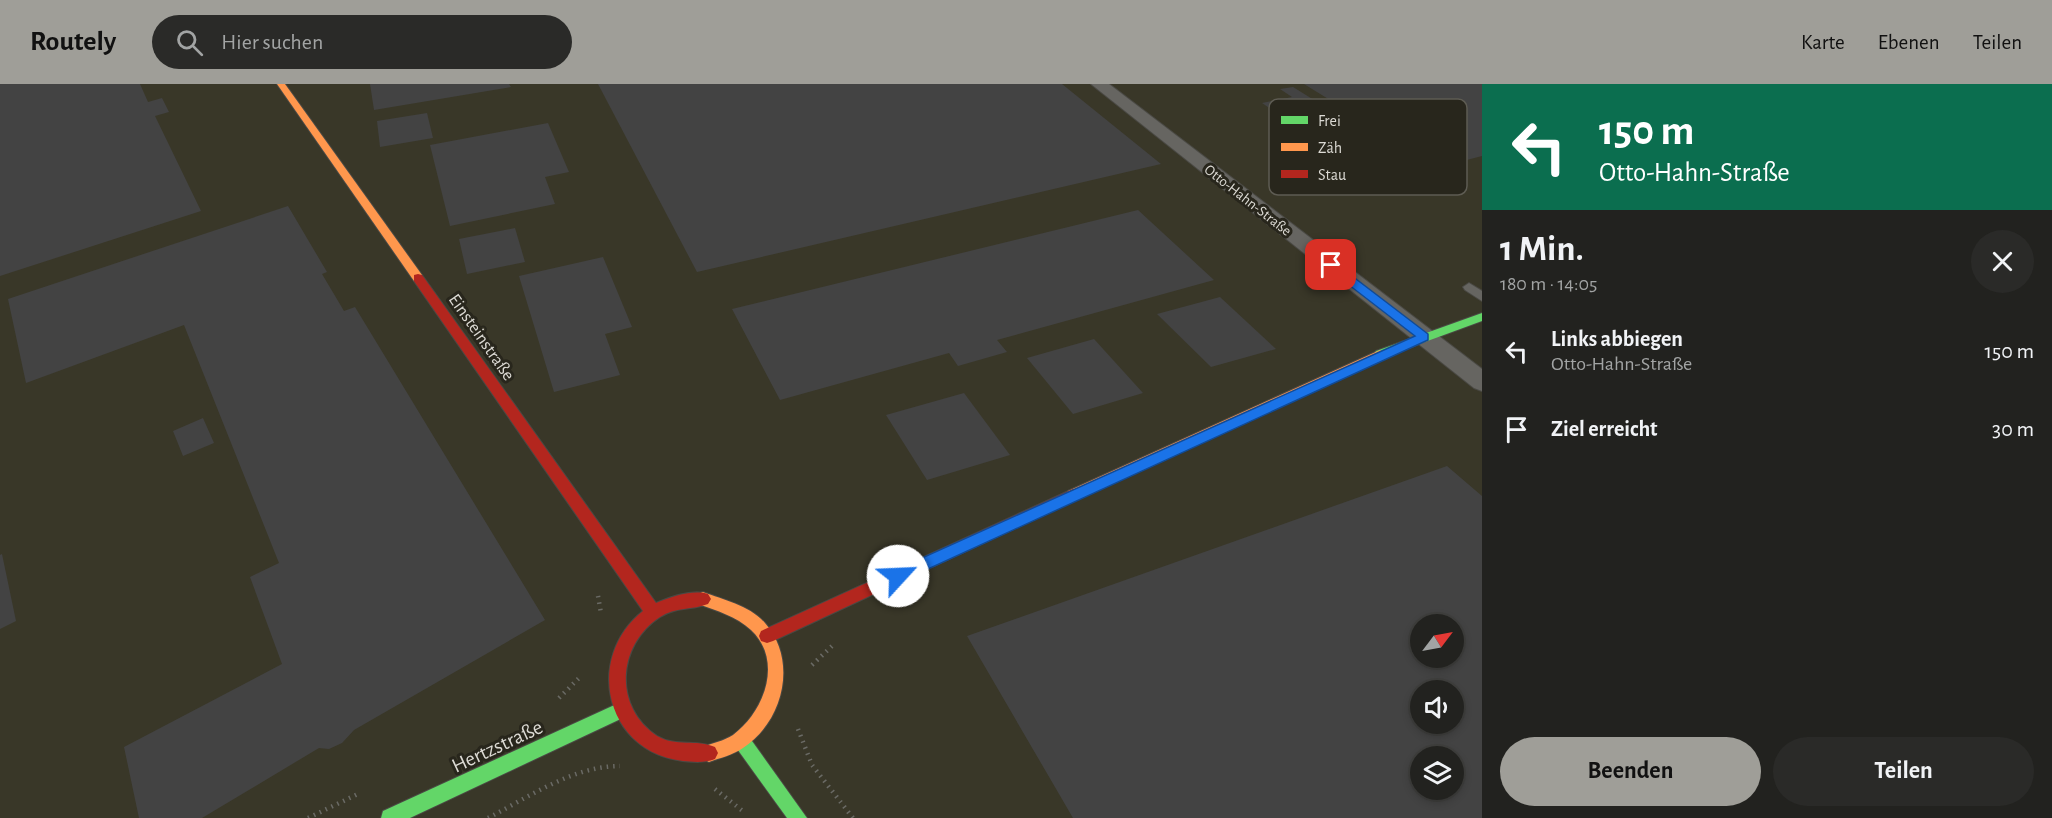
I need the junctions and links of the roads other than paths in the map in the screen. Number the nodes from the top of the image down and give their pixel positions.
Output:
1 (281, 84) edge
2 (1099, 84) edge
3 (1469, 287) dead end
4 (1482, 297) edge
5 (1482, 316) edge
6 (1424, 337) junction
7 (1482, 382) edge
8 (653, 612) junction
9 (767, 636) junction
10 (621, 710) junction
11 (741, 740) junction
12 (390, 818) edge
13 (798, 818) edge

1 - 8 street, Einsteinstraße
2 - 6 street, Otto-Hahn-Straße
3 - 4 lane
5 - 6 street
6 - 7 street, Otto-Hahn-Straße
6 - 9 street
8 - 9 street
8 - 10 street
9 - 11 street
10 - 11 street
10 - 12 street, Hertzstraße
11 - 13 street

